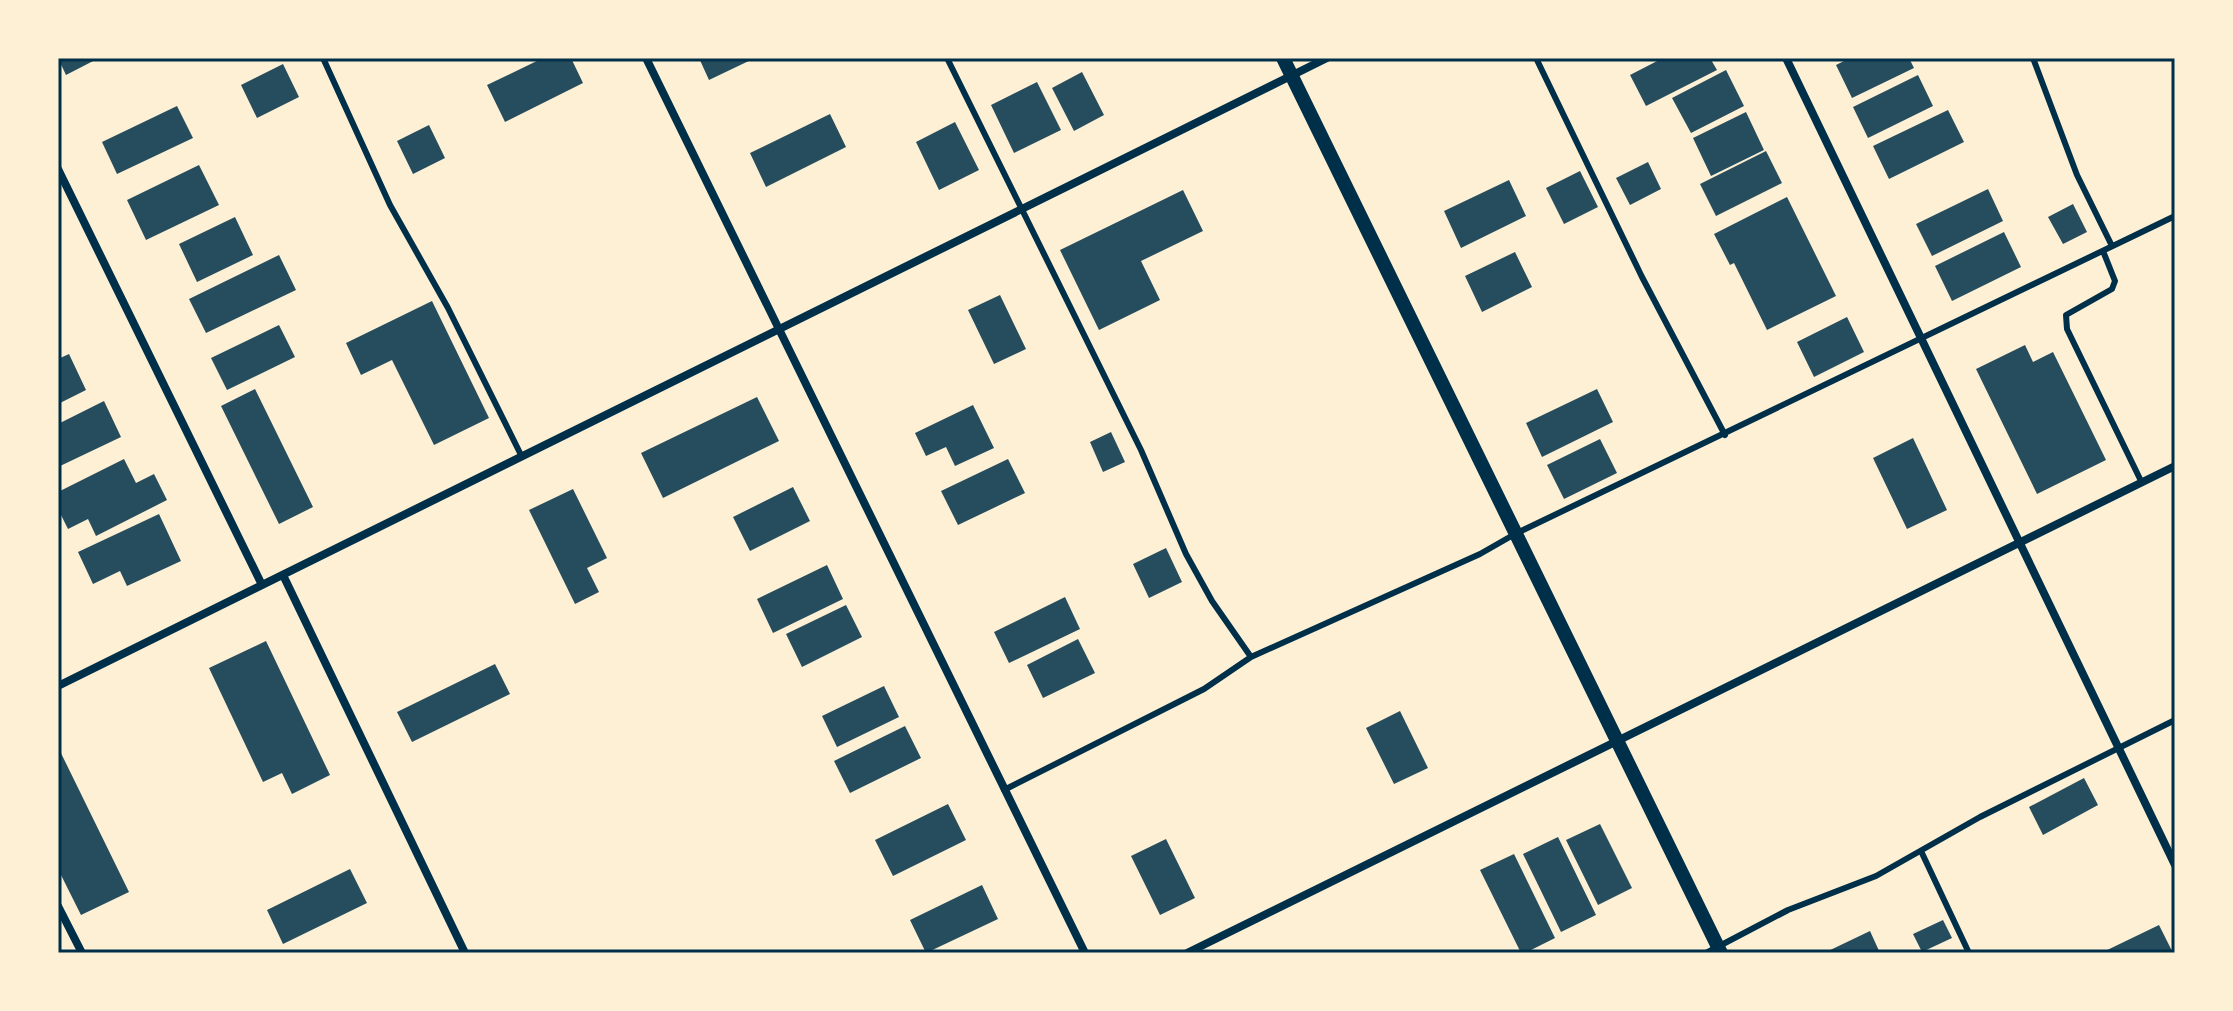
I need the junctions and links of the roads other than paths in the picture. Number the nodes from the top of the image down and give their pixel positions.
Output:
1 (323, 58) edge
2 (646, 58) edge
3 (947, 58) edge
4 (1283, 58) edge
5 (1327, 58) edge
6 (1536, 58) edge
7 (1786, 58) edge
8 (2033, 58) edge
9 (1292, 75) junction
10 (58, 169) edge
11 (1021, 209) junction
12 (2175, 216) edge
13 (2112, 246) junction
14 (2103, 251) junction
15 (778, 330) junction
16 (1923, 337) junction
17 (1725, 435) junction
18 (522, 457) junction
19 (2175, 466) edge
20 (2142, 483) junction
21 (1515, 534) junction
22 (2018, 543) junction
23 (283, 575) junction
24 (262, 585) junction
25 (1251, 657) junction
26 (58, 686) edge
27 (2175, 720) edge
28 (1616, 742) junction
29 (2119, 749) junction
30 (1004, 790) junction
31 (1921, 851) junction
32 (2175, 865) edge
33 (58, 906) edge
34 (1715, 951) edge
35 (82, 953) edge
36 (465, 953) edge
37 (1085, 953) edge
38 (1187, 953) edge
39 (1969, 953) edge

1 - 18 lane
2 - 15 street
3 - 11 lane
4 - 9 street
5 - 9 street
6 - 17 lane
7 - 16 street
8 - 13 lane
9 - 11 street
9 - 21 street
10 - 24 street
11 - 15 street
11 - 25 lane
12 - 13 lane
13 - 14 lane
14 - 16 lane
14 - 20 lane
15 - 18 street
15 - 30 street
16 - 17 lane
16 - 22 street
17 - 21 lane
18 - 23 street
19 - 20 street
20 - 22 street
21 - 25 lane
21 - 28 street
22 - 28 street
22 - 29 street
23 - 24 street
23 - 36 street
24 - 26 street
25 - 30 lane
27 - 29 lane
28 - 34 street
28 - 38 street
29 - 31 lane
29 - 32 street
30 - 37 street
31 - 34 lane
31 - 39 lane
33 - 35 street

